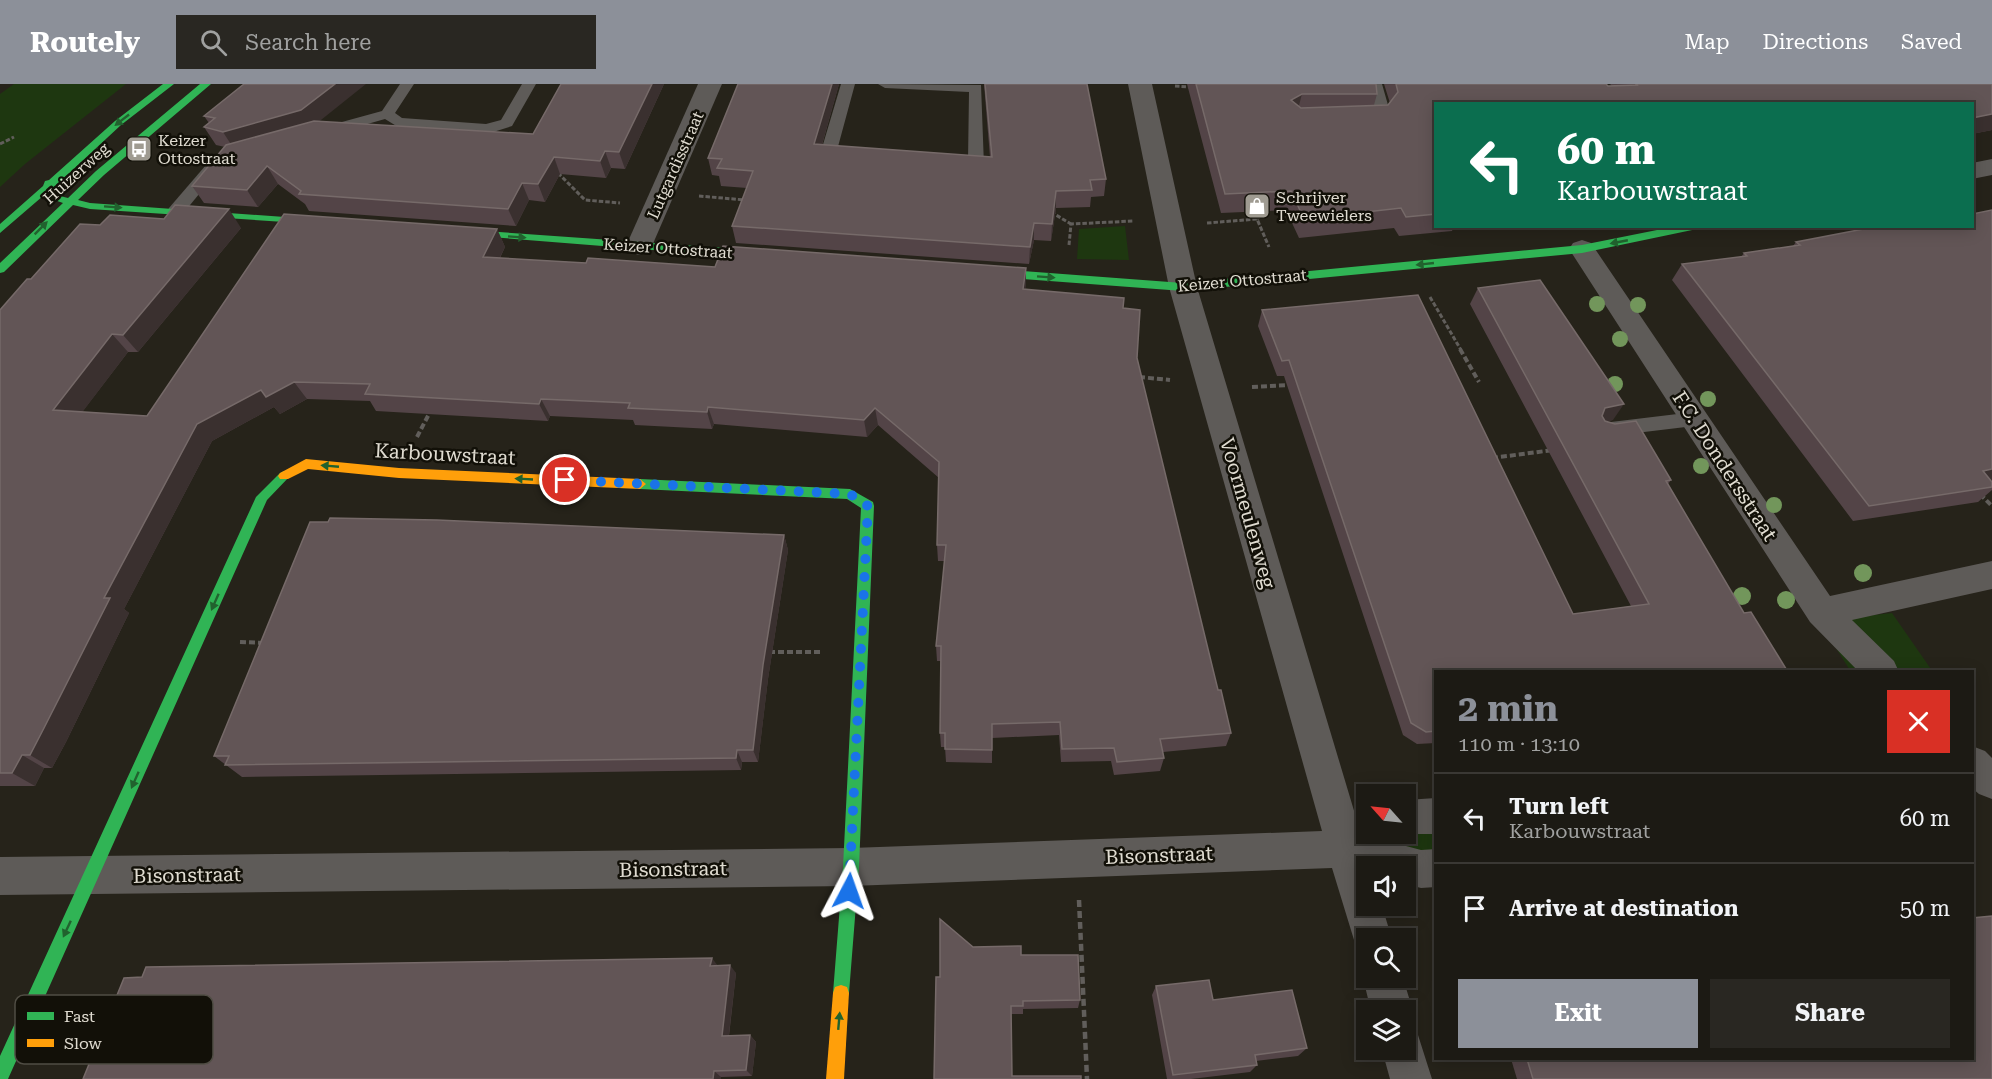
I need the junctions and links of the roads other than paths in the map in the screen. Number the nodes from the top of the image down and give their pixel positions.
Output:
1 (169, 84) edge
2 (206, 84) edge
3 (407, 84) edge
4 (529, 84) edge
5 (710, 84) edge
6 (848, 84) edge
7 (885, 84) edge
8 (1140, 84) edge
9 (1375, 84) edge
10 (387, 114) junction
11 (1343, 119) edge
12 (308, 136) edge
13 (230, 158) edge
14 (861, 160) edge
15 (941, 164) edge
16 (1992, 167) edge
17 (1974, 171) edge
18 (49, 183) junction
19 (67, 202) junction
20 (175, 212) junction
21 (341, 224) edge
22 (1687, 228) edge
23 (0, 230) edge
24 (436, 231) edge
25 (639, 246) junction
26 (1582, 249) junction
27 (781, 256) edge
28 (0, 269) edge
29 (971, 271) edge
30 (1183, 287) junction
31 (1694, 418) junction
32 (1604, 430) edge
33 (1992, 575) edge
34 (1822, 612) junction
35 (1880, 670) edge
36 (1974, 765) edge
37 (1992, 782) edge
38 (1974, 797) edge
39 (1992, 797) edge
40 (1434, 816) edge
41 (1416, 817) edge
42 (1356, 829) edge
43 (1356, 841) edge
44 (1360, 844) edge
45 (1367, 844) edge
46 (851, 867) junction
47 (1434, 868) edge
48 (0, 876) edge
49 (92, 876) junction
50 (1371, 928) edge
51 (37, 995) edge
52 (15, 1043) edge
53 (1406, 1060) edge
54 (0, 1076) edge
55 (834, 1079) edge
56 (1411, 1079) edge

1 -> 18 street, Huizerweg
2 - 19 street, Huizerweg
3 - 10 lane
4 - 10 lane
5 - 25 street, Lutgardisstraat
6 - 14 lane
7 - 15 lane
8 - 30 street, Voormeulenweg
9 - 11 lane
10 - 12 lane
13 - 20 lane
16 - 17 street
18 - 19 street
18 - 23 street, Huizerweg
19 -> 20 street
28 -> 19 street, Huizerweg
20 - 21 street
22 -> 26 street, Keizer Ottostraat
24 -> 25 street, Keizer Ottostraat
25 - 27 street, Keizer Ottostraat
26 -> 30 street, Keizer Ottostraat
26 - 31 street, F.C. Dondersstraat
29 -> 30 street, Keizer Ottostraat
30 - 42 street, Voormeulenweg
31 - 32 lane
31 - 34 street, F.C. Dondersstraat
33 - 34 street
34 - 35 street, F.C. Dondersstraat
36 - 37 street
38 - 39 street
40 - 41 street
43 - 46 street, Bisonstraat
44 - 50 street, Voormeulenweg
45 - 47 street, Bisonstraat
46 - 49 street, Bisonstraat
46 -> 49 street, Karbouwstraat
55 -> 46 street, Karbouwstraat
48 - 49 street, Bisonstraat
49 -> 51 street, Karbouwstraat
52 -> 54 street, Karbouwstraat
53 - 56 street

